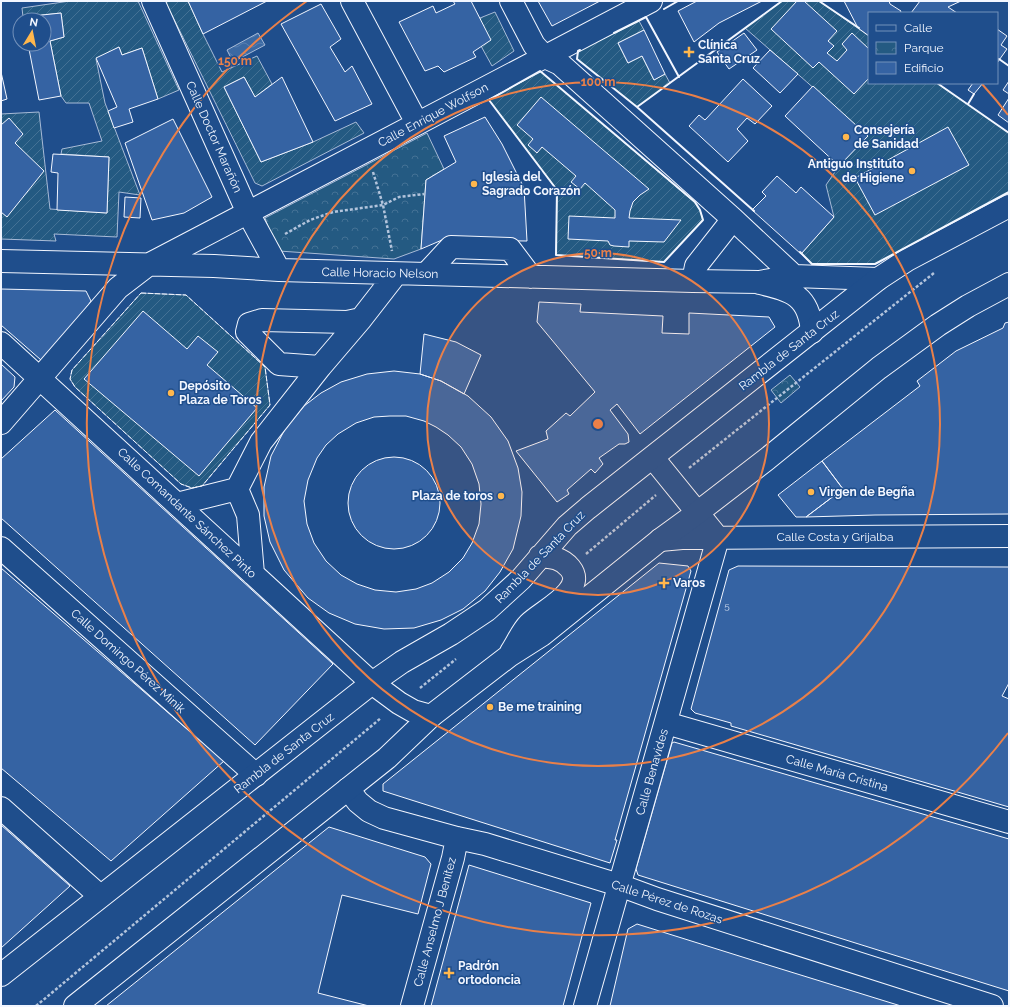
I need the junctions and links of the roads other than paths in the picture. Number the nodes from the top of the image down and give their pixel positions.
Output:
1 (153, 1) edge
2 (352, 1) edge
3 (511, 1) edge
4 (651, 1) edge
5 (545, 57) junction
6 (417, 123) junction
7 (1009, 206) edge
8 (248, 213) junction
9 (733, 219) junction
10 (215, 229) junction
11 (1, 261) edge
12 (148, 265) junction
13 (214, 266) junction
14 (280, 270) junction
15 (396, 274) junction
16 (794, 276) junction
17 (878, 279) junction
18 (694, 281) junction
19 (759, 282) junction
20 (1009, 284) edge
21 (361, 319) junction
22 (812, 332) junction
23 (1, 343) edge
24 (320, 367) junction
25 (40, 378) junction
26 (1, 423) edge
27 (653, 458) junction
28 (237, 489) junction
29 (177, 504) junction
30 (698, 513) junction
31 (1009, 536) edge
32 (718, 538) junction
33 (660, 540) junction
34 (1, 548) edge
35 (540, 556) junction
36 (253, 574) junction
37 (509, 656) junction
38 (372, 683) junction
39 (431, 716) junction
40 (666, 723) junction
41 (256, 774) junction
42 (348, 789) junction
43 (1, 808) edge
44 (1009, 822) edge
45 (457, 838) junction
46 (619, 885) junction
47 (100, 896) junction
48 (1, 975) edge
49 (75, 1006) edge
50 (412, 1006) edge
51 (585, 1006) edge
52 (992, 1006) edge

1 - 8 street, Calle Doctor Marañón
2 - 6 street
3 - 5 street
4 - 5 street, Calle Enrique Wolfson
5 - 6 street, Calle Enrique Wolfson
5 - 9 street
6 - 8 street, Calle Enrique Wolfson
7 - 17 street, Rambla de Santa Cruz
8 - 10 street, Calle Enrique Wolfson
8 - 14 street, Calle Doctor Marañón
9 - 16 street
9 - 18 street
10 - 12 street, Calle Enrique Wolfson
10 - 13 street
11 - 12 street, Calle Horacio Nelson
12 - 13 street, Calle Horacio Nelson
12 - 25 street, Calle Enrique Wolfson
13 - 14 street, Calle Horacio Nelson
14 - 15 street, Calle Horacio Nelson
15 - 18 street, Calle Horacio Nelson
15 - 21 street
16 - 17 street
16 - 19 street
17 - 22 street, Rambla de Santa Cruz
18 - 19 street, Calle Horacio Nelson
19 - 22 street
20 - 30 street
21 - 24 street
21 - 24 street
22 - 27 street, Rambla de Santa Cruz
23 - 25 street, Calle Comandante Sánchez Pinto
24 - 28 street
25 - 26 street, Calle Enrique Wolfson
25 - 29 street, Calle Comandante Sánchez Pinto
27 - 30 street
27 - 35 street, Rambla de Santa Cruz
28 - 29 street
28 - 36 street
29 - 36 street, Calle Comandante Sánchez Pinto
30 - 32 street
30 - 33 street
31 - 32 street, Calle Costa y Grijalba
32 - 33 street, Calle Costa y Grijalba
32 - 40 street, Calle Benavides
33 - 37 street
34 - 41 street, Calle Domingo Pérez Minik
35 - 37 street
35 - 38 street, Rambla de Santa Cruz
36 - 38 street, Calle Comandante Sánchez Pinto
37 - 39 street
38 - 39 street, Calle Comandante Sánchez Pinto
38 - 41 street, Rambla de Santa Cruz
39 - 42 street
40 - 44 street, Calle María Cristina
40 - 46 street, Calle Benavides
41 - 47 street, Rambla de Santa Cruz
42 - 45 street, Calle Pérez de Rozas
42 - 49 street
43 - 47 street
45 - 46 street, Calle Pérez de Rozas
45 - 50 street, Calle Anselmo J Benítez
46 - 51 street, Calle Benavides
46 - 52 street, Calle Pérez de Rozas
47 - 48 street, Rambla de Santa Cruz

